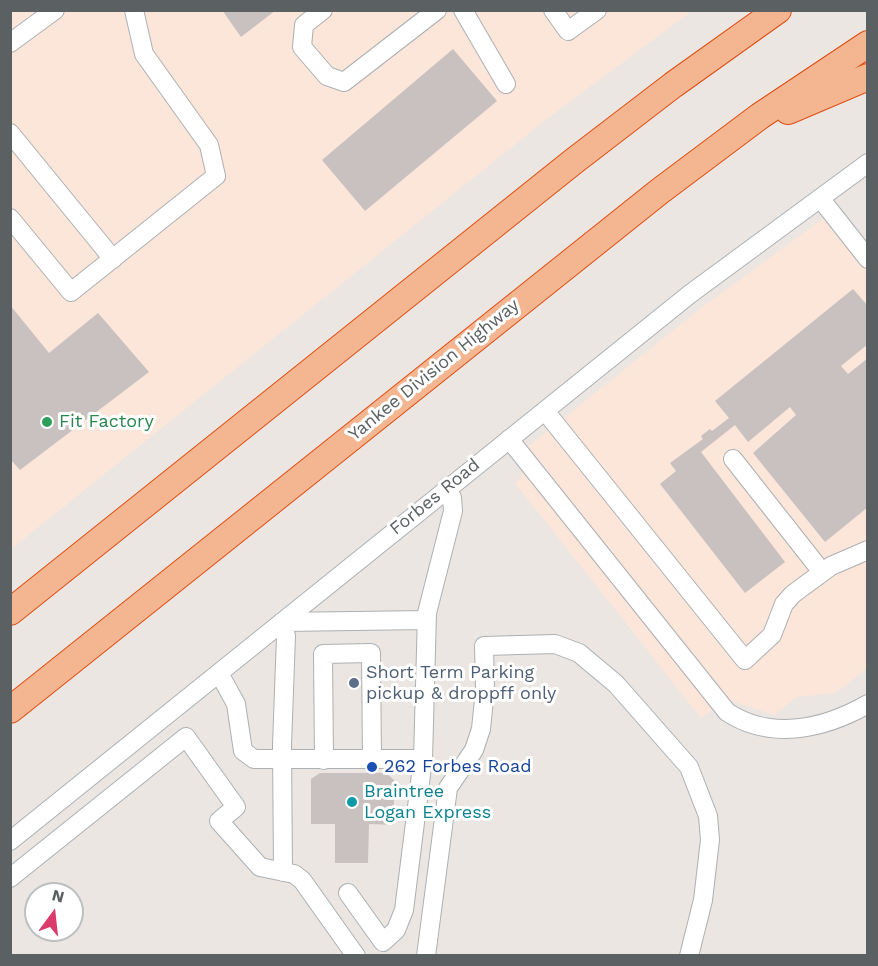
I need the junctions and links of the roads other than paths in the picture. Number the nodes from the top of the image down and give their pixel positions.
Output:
1 (56, 10) edge
2 (134, 10) edge
3 (323, 10) edge
4 (437, 10) edge
5 (462, 10) edge
6 (553, 10) edge
7 (597, 10) edge
8 (778, 10) edge
9 (10, 43) edge
10 (867, 44) edge
11 (867, 77) edge
12 (506, 84) dead end
13 (739, 132) junction
14 (10, 133) edge
15 (867, 163) edge
16 (820, 198) junction
17 (10, 218) edge
18 (113, 259) junction
19 (867, 259) edge
20 (545, 411) junction
21 (509, 439) junction
22 (733, 459) dead end
23 (446, 488) junction
24 (867, 550) edge
25 (822, 572) junction
26 (10, 612) edge
27 (426, 620) junction
28 (282, 622) junction
29 (219, 673) junction
30 (867, 704) edge
31 (10, 710) edge
32 (423, 759) junction
33 (282, 760) junction
34 (324, 760) junction
35 (372, 760) junction
36 (10, 841) edge
37 (283, 872) junction
38 (10, 878) edge
39 (348, 893) dead end
40 (356, 956) edge
41 (426, 956) edge
42 (689, 956) edge

1 - 9 street
2 - 18 street
3 - 4 street
5 - 12 street
6 - 7 street
8 - 26 highway
10 - 13 highway, Yankee Division Highway
11 - 13 highway
13 - 31 highway, Yankee Division Highway
14 - 18 street
15 - 16 street, Forbes Road
16 - 19 street
16 - 20 street, Forbes Road
17 - 18 street
20 - 21 street, Forbes Road
20 - 25 street
21 - 23 street, Forbes Road
21 - 30 street
22 - 25 street
23 - 27 street
23 - 28 street, Forbes Road
24 - 25 street
27 - 28 street
27 - 32 street
28 - 29 street, Forbes Road
28 - 33 street
29 - 33 street
29 - 36 street, Forbes Road
32 - 35 street
32 - 39 street
33 - 34 street
33 - 37 street
34 - 35 street
34 - 35 street
37 - 38 street
37 - 40 street
41 - 42 street

